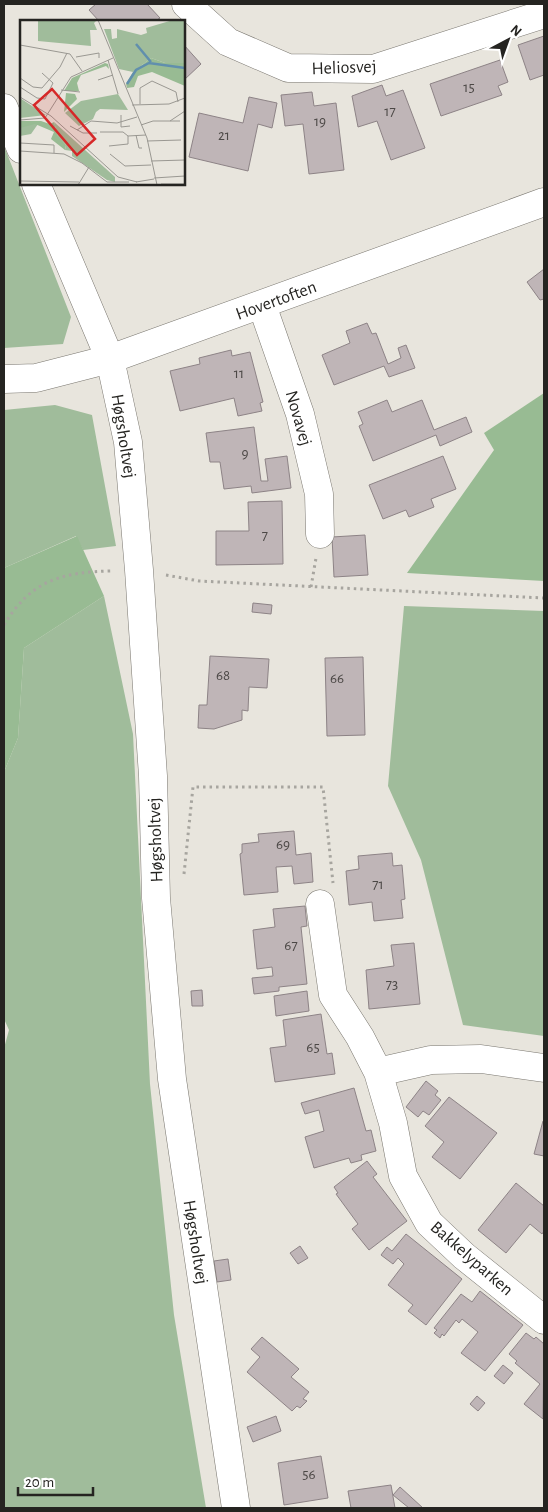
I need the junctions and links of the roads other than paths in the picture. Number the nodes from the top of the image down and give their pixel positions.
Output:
1 (186, 4) edge
2 (544, 14) edge
3 (4, 108) edge
4 (20, 147) edge
5 (36, 185) edge
6 (544, 202) edge
7 (262, 305) junction
8 (110, 359) junction
9 (4, 379) edge
10 (320, 534) dead end
11 (320, 904) road end
12 (544, 1068) edge
13 (378, 1072) junction
14 (544, 1320) edge
15 (236, 1508) edge

1 - 2 street, Heliosvej
3 - 4 street
5 - 8 street, Høgsholtvej
6 - 7 street, Hovertoften
7 - 8 street, Hovertoften
7 - 10 street, Novavej
8 - 9 street, Hovertoften
8 - 15 street, Høgsholtvej
11 - 13 street, Bakkelyparken
12 - 13 street
13 - 14 street, Bakkelyparken

